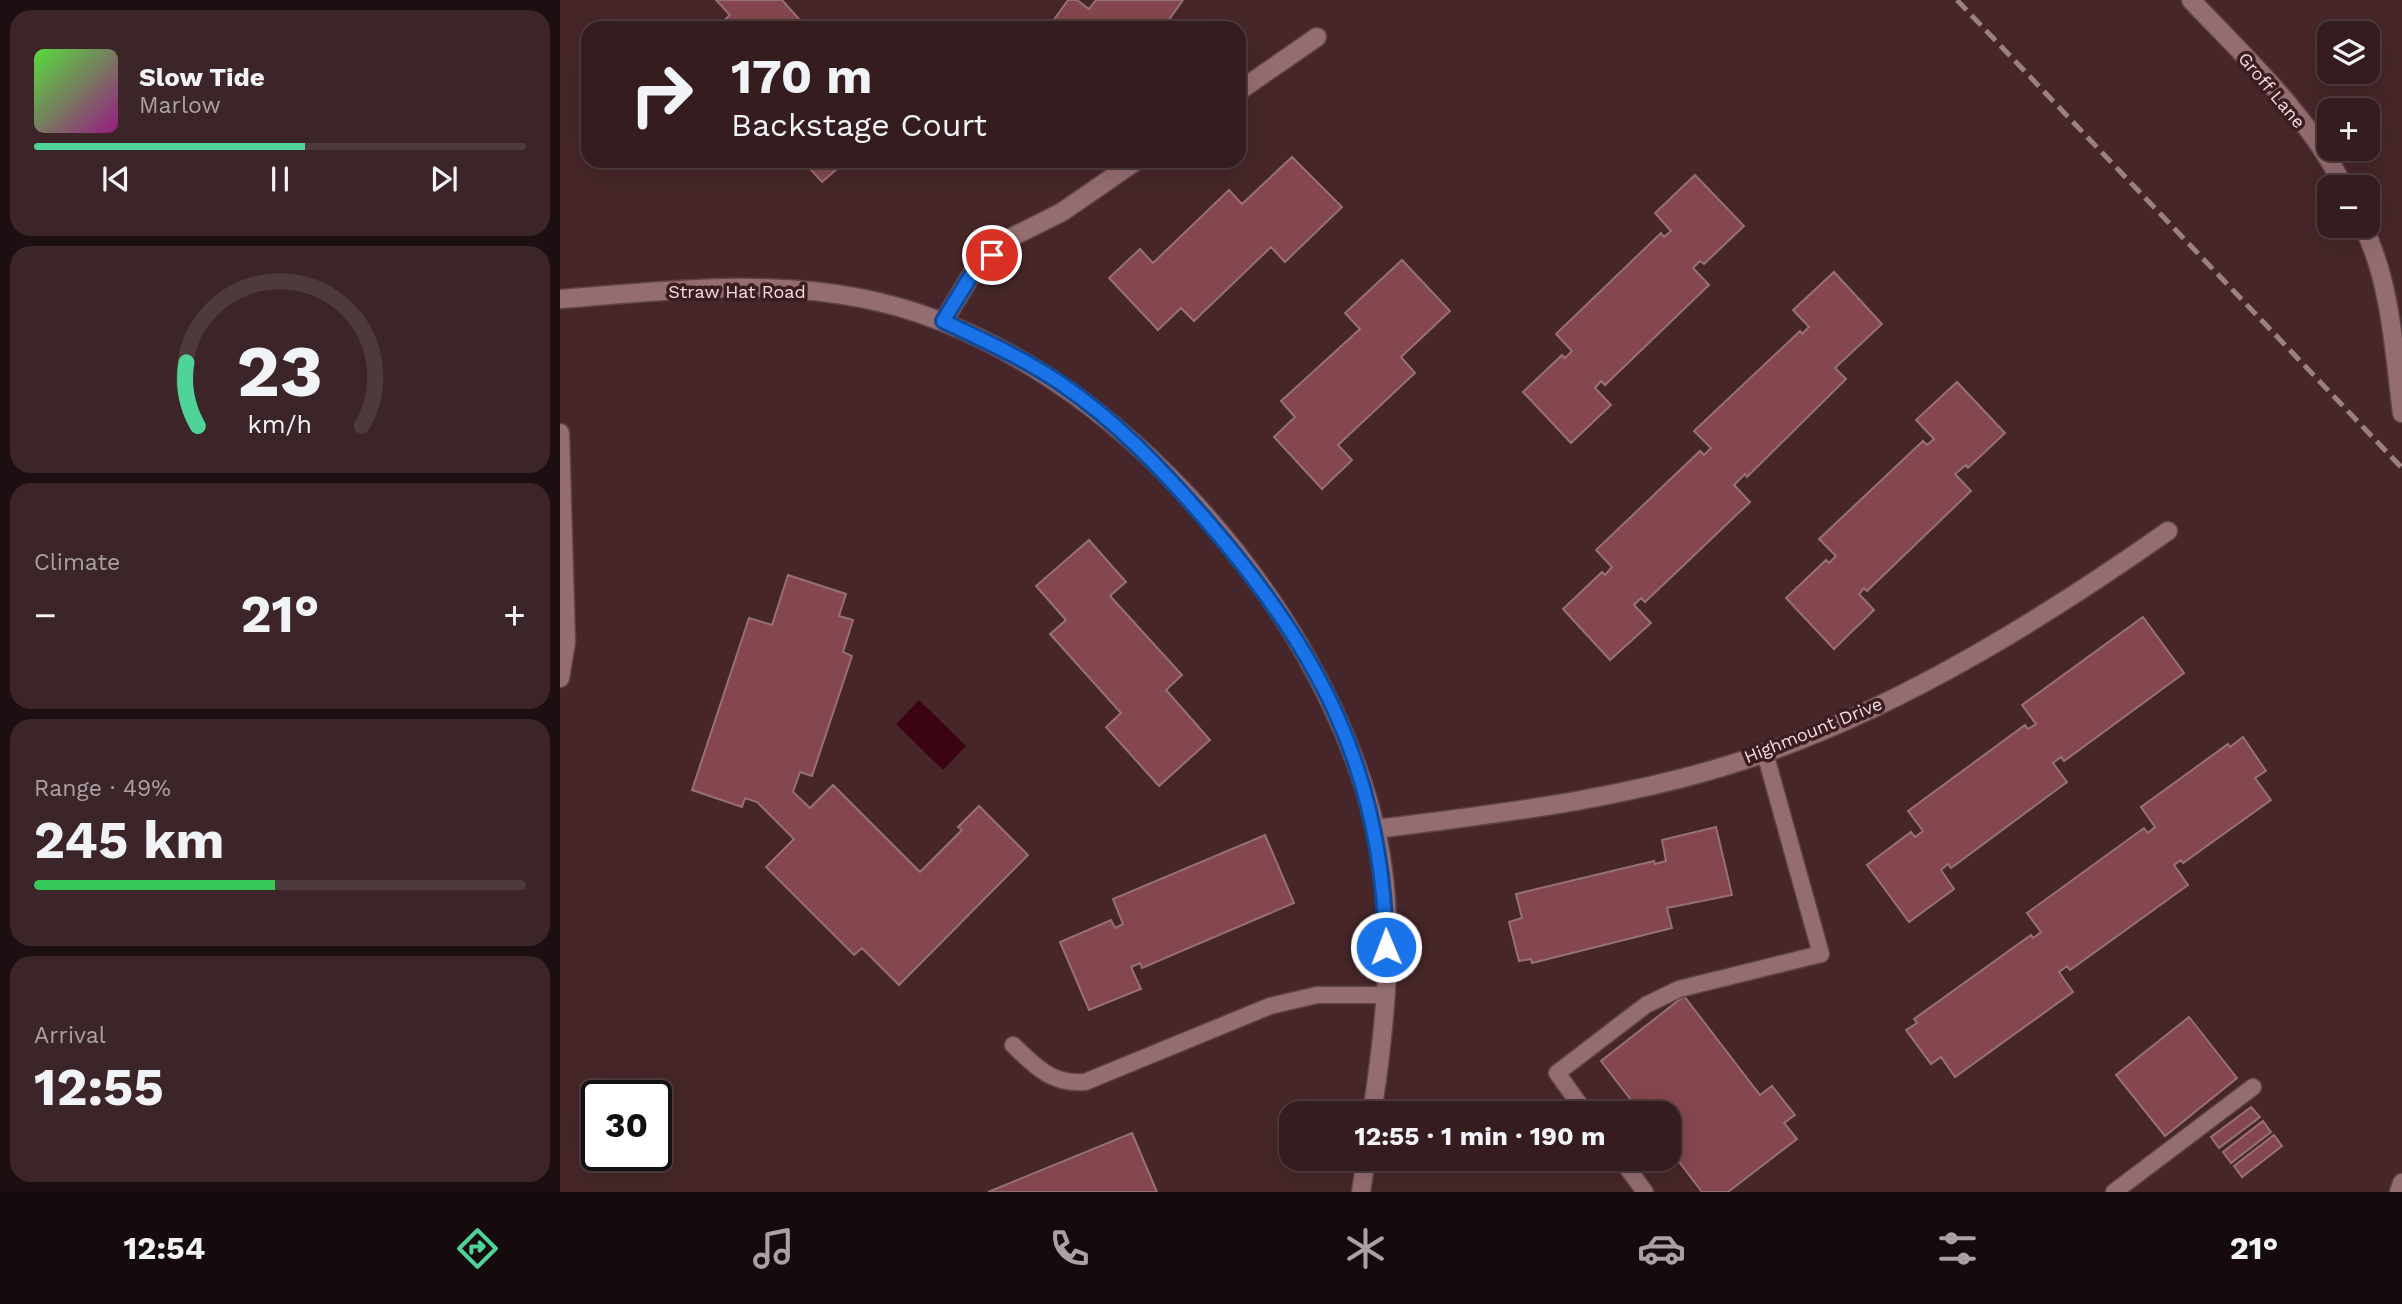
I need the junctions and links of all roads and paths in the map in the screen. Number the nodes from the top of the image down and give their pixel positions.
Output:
1 (2191, 0) edge
2 (1317, 37) dead end
3 (1246, 85) edge
4 (1126, 168) edge
5 (2336, 175) edge
6 (2369, 238) edge
7 (560, 299) edge
8 (943, 321) junction
9 (2402, 413) edge
10 (560, 433) edge
11 (2168, 531) dead end
12 (560, 678) edge
13 (1765, 753) junction
14 (1376, 829) junction
15 (1384, 995) junction
16 (1013, 1045) dead end
17 (2253, 1087) dead end
18 (1374, 1101) edge
19 (1578, 1101) edge
20 (1364, 1171) edge
21 (1630, 1171) edge
22 (2402, 1183) edge
23 (1361, 1192) edge
24 (1645, 1192) edge
25 (2114, 1192) edge
26 (2399, 1192) edge

1 - 5 street, Groff Lane
2 - 3 street
4 - 8 street
6 - 9 street
7 - 8 street, Straw Hat Road
8 - 14 street, Straw Hat Road
10 - 12 street
11 - 13 street, Highmount Drive
13 - 14 street, Highmount Drive
13 - 19 lane
14 - 15 street, Straw Hat Road
15 - 16 lane
15 - 18 street, Straw Hat Road
17 - 25 lane
20 - 23 street
21 - 24 lane
22 - 26 street

